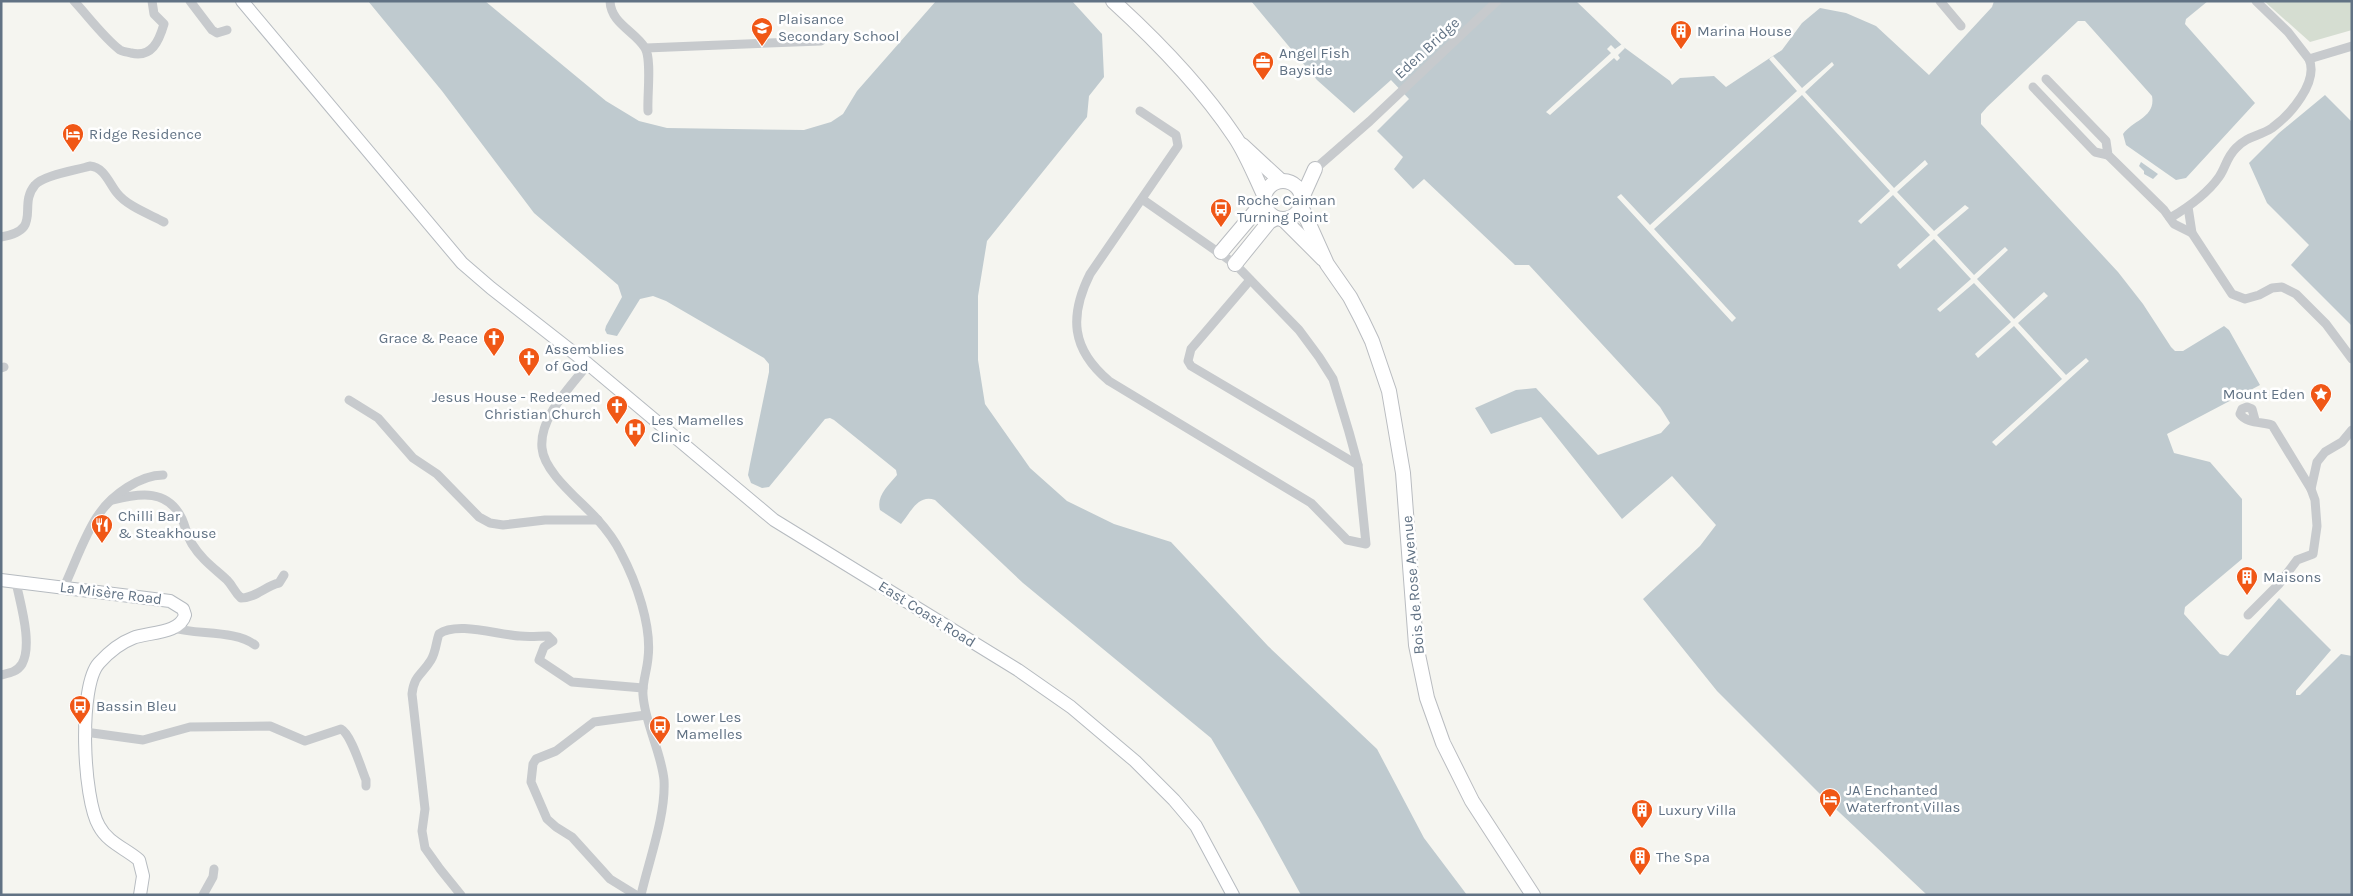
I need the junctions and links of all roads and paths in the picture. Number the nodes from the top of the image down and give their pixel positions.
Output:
1 (74, 1) edge
2 (152, 1) edge
3 (190, 1) edge
4 (242, 1) edge
5 (610, 1) edge
6 (1113, 1) edge
7 (1497, 1) edge
8 (1940, 1) edge
9 (2256, 1) edge
10 (1961, 26) dead end
11 (228, 30) dead end
12 (821, 41) dead end
13 (2352, 46) edge
14 (646, 48) junction
15 (2309, 59) junction
16 (2046, 79) dead end
17 (2033, 87) dead end
18 (648, 111) dead end
19 (1140, 111) dead end
20 (1236, 139) junction
21 (2108, 155) junction
22 (1315, 169) junction
23 (1284, 181) junction
24 (1264, 198) junction
25 (1142, 199) junction
26 (1302, 202) junction
27 (2188, 207) junction
28 (1279, 218) junction
29 (2170, 218) junction
30 (164, 222) dead end
31 (2192, 233) junction
32 (1, 237) edge
33 (1221, 252) junction
34 (1235, 264) junction
35 (1328, 264) junction
36 (1250, 280) junction
37 (2352, 359) edge
38 (588, 364) junction
39 (349, 400) dead end
40 (2255, 420) dead end
41 (2352, 430) edge
42 (1358, 465) junction
43 (163, 475) dead end
44 (2311, 489) junction
45 (112, 500) junction
46 (598, 520) junction
47 (284, 575) dead end
48 (1, 580) edge
49 (16, 582) junction
50 (64, 587) junction
51 (2248, 615) dead end
52 (173, 628) junction
53 (255, 645) dead end
54 (1, 675) edge
55 (642, 688) junction
56 (646, 715) junction
57 (85, 732) junction
58 (366, 786) dead end
59 (214, 869) dead end
60 (140, 895) edge
61 (203, 895) edge
62 (461, 895) edge
63 (636, 895) edge
64 (641, 895) edge
65 (1233, 895) edge
66 (1533, 895) edge

1 - 2 street
3 - 11 street
4 - 38 main road, East Coast Road
5 - 14 street
6 - 20 main road
7 - 22 street, Eden Bridge
8 - 10 street
9 - 15 street
12 - 14 street
13 - 15 street
14 - 18 street
15 - 27 street
16 - 21 street
17 - 21 street
19 - 25 street
20 - 23 main road
20 - 24 main road
21 - 29 street
22 - 23 main road
22 - 26 main road
23 - 24 main road
23 - 26 main road
24 - 28 main road
24 - 33 main road
25 - 33 street
25 - 42 street
26 - 28 main road
26 - 35 main road, Bois de Rose Avenue
27 - 29 street
27 - 31 street
28 - 34 main road
28 - 35 main road, Bois de Rose Avenue
29 - 31 street
30 - 32 street
31 - 37 street
33 - 34 street
34 - 36 street
35 - 66 main road, Bois de Rose Avenue
36 - 42 street
36 - 42 street
38 - 46 street
38 - 65 main road, East Coast Road
39 - 46 street
40 - 44 street
41 - 44 street
43 - 45 street
44 - 51 street
45 - 47 street
45 - 50 street
46 - 55 street
48 - 49 main road, La Misère Road
49 - 50 main road, La Misère Road
49 - 54 street
50 - 52 main road, La Misère Road
52 - 53 street
52 - 57 main road, La Misère Road
55 - 56 street
55 - 62 street
56 - 63 street
56 - 64 street
57 - 58 street
57 - 60 main road, La Misère Road
59 - 61 street

